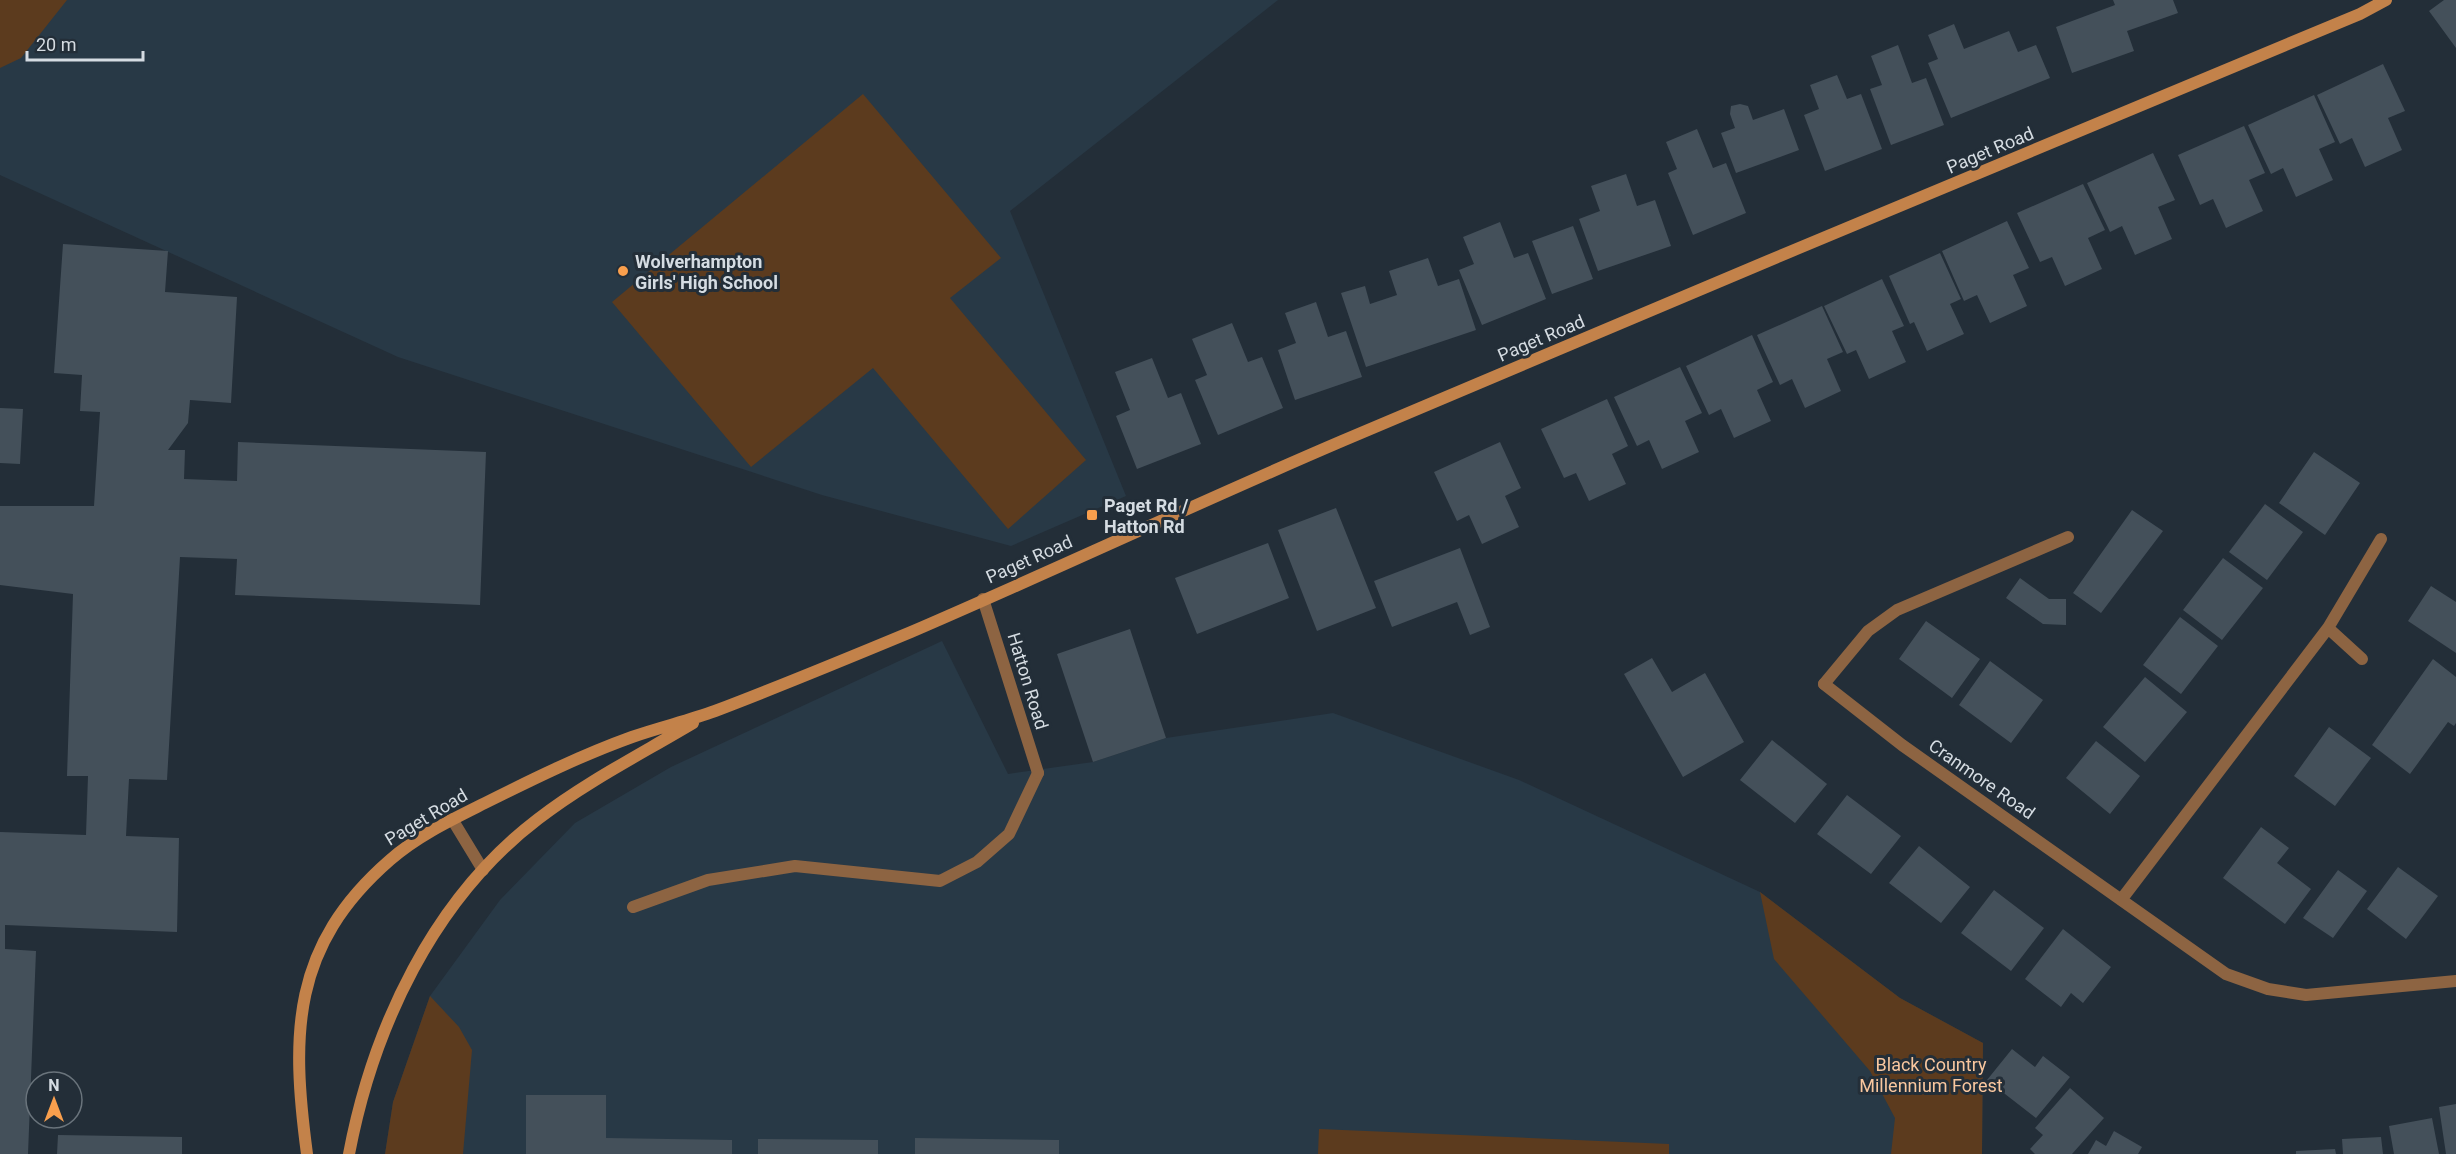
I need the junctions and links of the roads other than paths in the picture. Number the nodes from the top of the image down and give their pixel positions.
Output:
1 (2386, 0) edge
2 (2068, 537) dead end
3 (2381, 539) dead end
4 (983, 599) junction
5 (2328, 628) junction
6 (2362, 659) dead end
7 (712, 712) junction
8 (452, 819) junction
9 (483, 870) junction
10 (2121, 900) junction
11 (633, 907) dead end
12 (2456, 981) edge
13 (307, 1154) edge
14 (349, 1154) edge

1 - 4 street, Paget Road
2 - 10 street, Cranmore Road
3 - 5 street
4 - 7 street, Paget Road
4 - 11 street, Hatton Road
5 - 6 street
5 - 10 street
7 - 8 street, Paget Road
7 - 9 street, Paget Road
8 - 9 street
8 - 13 street, Paget Road
9 - 14 street, Paget Road
10 - 12 street, Cranmore Road

